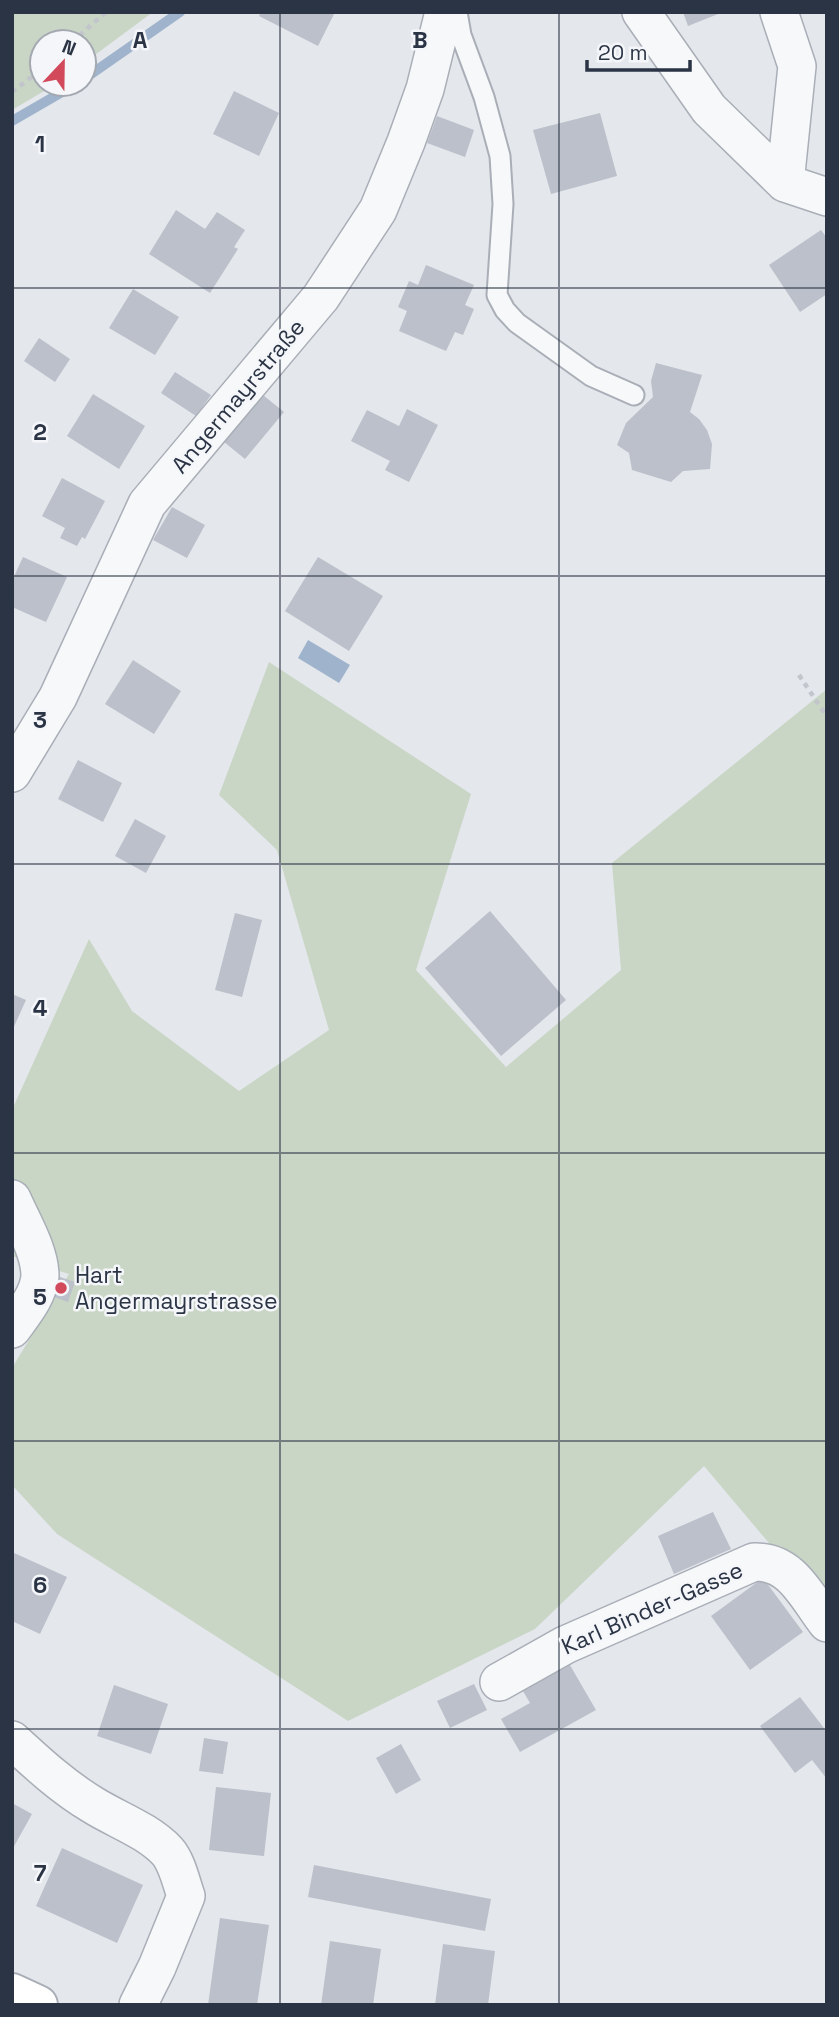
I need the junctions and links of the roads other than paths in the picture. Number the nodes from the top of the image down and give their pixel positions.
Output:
1 (444, 12) edge
2 (457, 12) edge
3 (641, 12) edge
4 (779, 12) edge
5 (785, 183) junction
6 (827, 197) edge
7 (634, 395) dead end
8 (12, 773) edge
9 (12, 1199) edge
10 (12, 1329) edge
11 (827, 1623) edge
12 (499, 1682) dead end
13 (12, 1741) edge
14 (12, 1993) edge
15 (38, 2005) edge
16 (138, 2005) edge

1 - 8 street, Angermayrstraße
2 - 7 lane
3 - 5 street
4 - 5 street
5 - 6 street
9 - 10 street
11 - 12 street, Karl Binder-Gasse
13 - 16 street
14 - 15 main road

